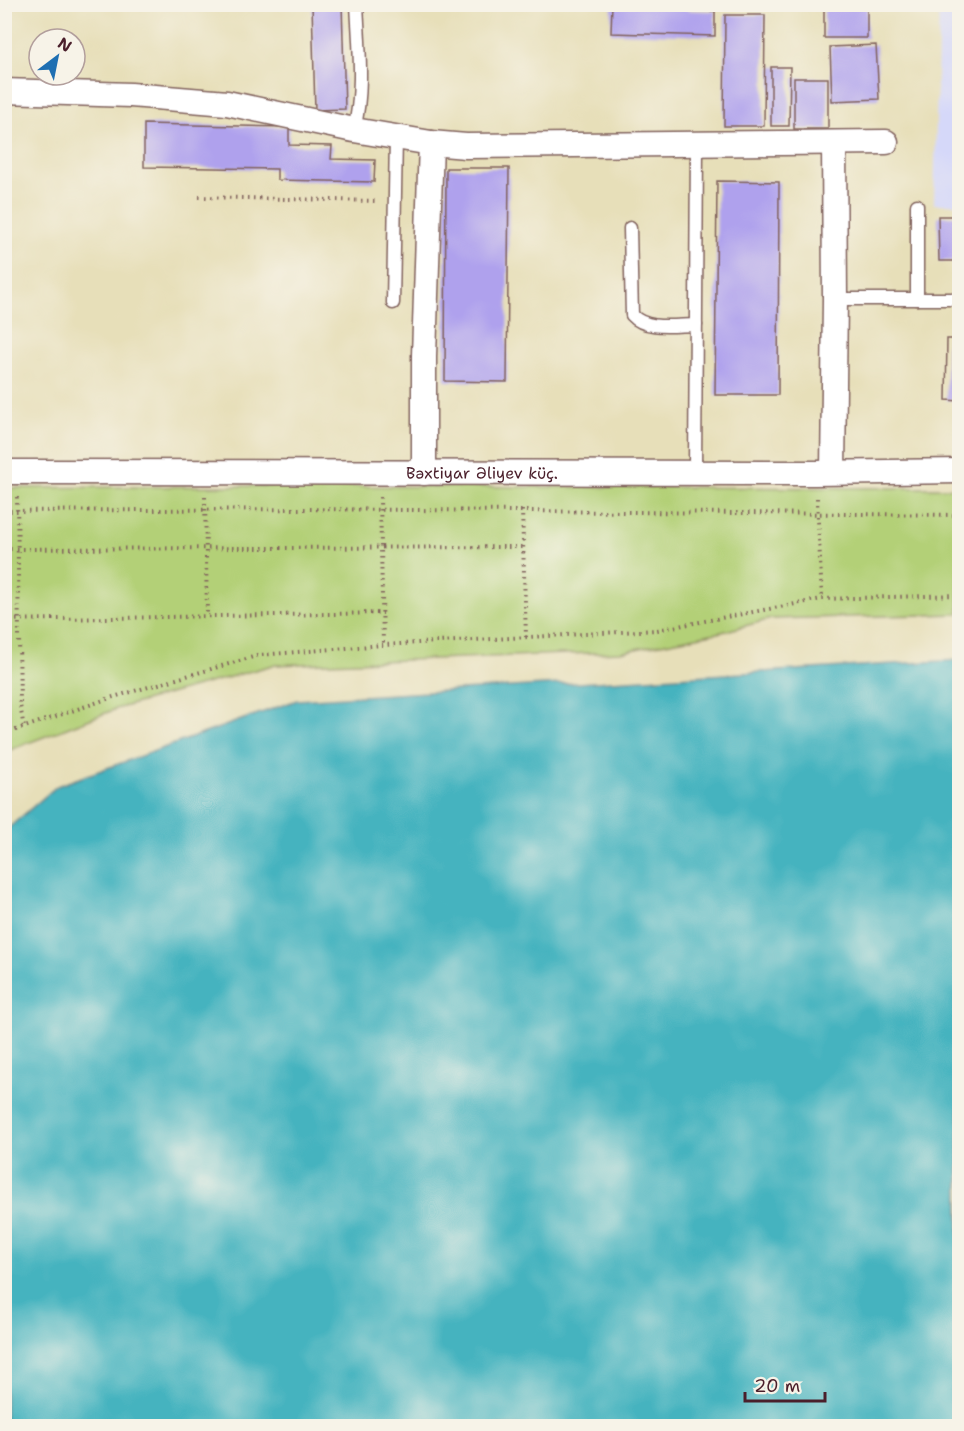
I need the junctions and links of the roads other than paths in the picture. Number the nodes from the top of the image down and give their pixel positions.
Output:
1 (357, 4) edge
2 (4, 91) edge
3 (354, 130) junction
4 (396, 137) junction
5 (431, 142) junction
6 (886, 142) dead end
7 (834, 143) junction
8 (697, 144) junction
9 (917, 205) dead end
10 (630, 228) dead end
11 (835, 299) junction
12 (917, 299) junction
13 (960, 299) edge
14 (393, 303) dead end
15 (696, 325) junction
16 (960, 471) edge
17 (11, 472) edge
18 (424, 472) junction
19 (824, 472) junction
20 (695, 473) junction

1 - 3 lane
2 - 3 street
3 - 4 street
4 - 5 street
4 - 14 lane
5 - 8 street
5 - 18 street
6 - 7 street
7 - 8 street
7 - 11 street
8 - 15 lane
9 - 12 lane
10 - 15 lane
11 - 12 lane
11 - 19 street
12 - 13 lane
15 - 20 lane
16 - 19 street, Bəxtiyar Əliyev küç.
17 - 18 street, Bəxtiyar Əliyev küç.
18 - 20 street, Bəxtiyar Əliyev küç.
19 - 20 street, Bəxtiyar Əliyev küç.

